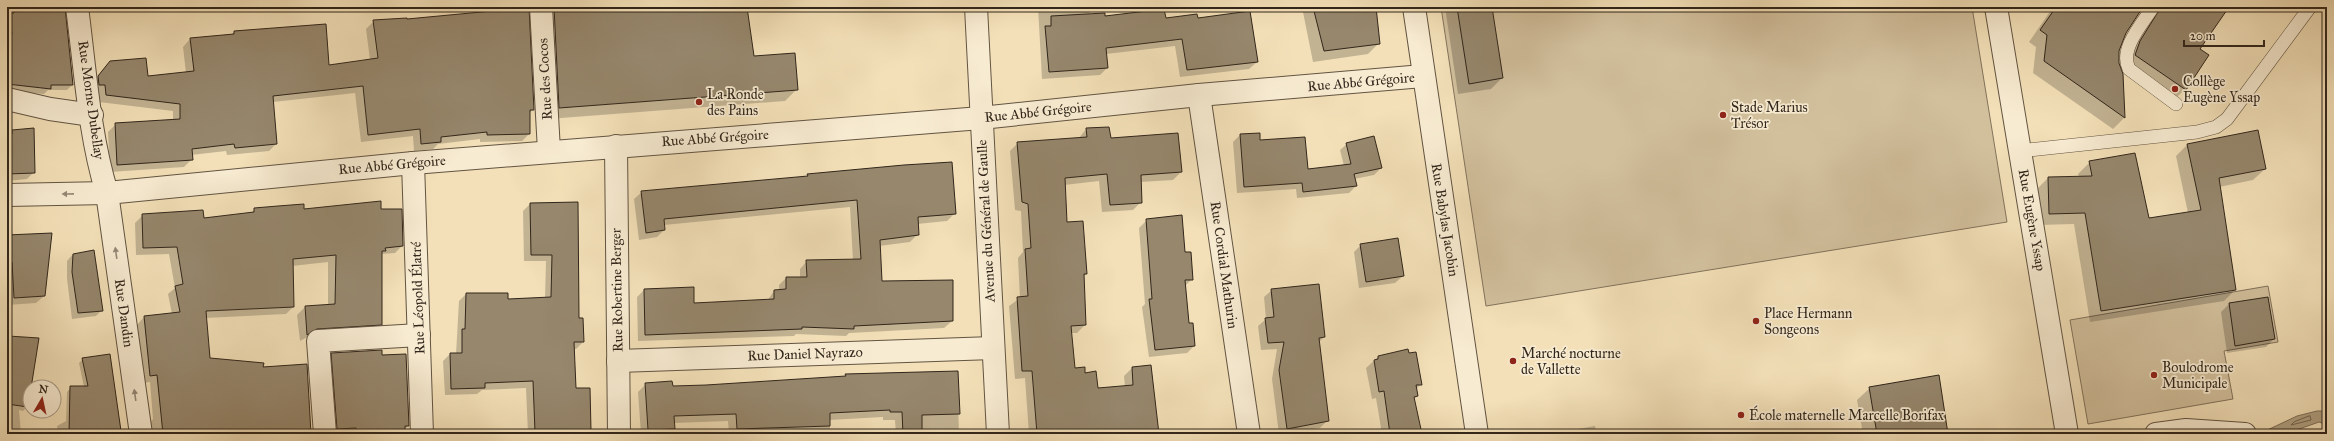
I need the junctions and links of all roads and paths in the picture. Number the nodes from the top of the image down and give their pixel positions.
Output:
1 (77, 7) edge
2 (541, 7) edge
3 (976, 7) edge
4 (1414, 7) edge
5 (1996, 7) edge
6 (2153, 7) edge
7 (2310, 7) edge
8 (1423, 76) junction
9 (1199, 95) junction
10 (7, 99) edge
11 (2176, 104) dead end
12 (92, 114) junction
13 (981, 118) junction
14 (616, 146) junction
15 (549, 151) junction
16 (2019, 151) junction
17 (414, 163) junction
18 (107, 193) junction
19 (7, 195) edge
20 (419, 335) junction
21 (993, 348) junction
22 (618, 361) junction
23 (141, 434) edge
24 (325, 434) edge
25 (422, 434) edge
26 (619, 434) edge
27 (998, 434) edge
28 (1249, 434) edge
29 (1477, 434) edge
30 (2067, 434) edge
31 (2156, 434) edge
32 (2245, 434) edge

1 - 12 street, Rue Morne Dubellay
2 - 15 street, Rue des Cocos
3 - 13 street, Avenue du Général de Gaulle
4 - 8 street, Rue Babylas Jacobin
5 - 16 street, Rue Eugène Yssap
6 - 11 lane
7 - 16 lane
8 - 9 street, Rue Abbé Grégoire
8 - 29 street, Rue Babylas Jacobin
9 - 13 street, Rue Abbé Grégoire
9 - 28 street, Rue Cordial Mathurin
10 - 12 street
12 - 18 street, Rue Morne Dubellay
13 - 14 street, Rue Abbé Grégoire
13 - 21 street, Avenue du Général de Gaulle
14 - 15 street, Rue Abbé Grégoire
14 - 22 street, Rue Robertine Berger
15 - 17 street, Rue Abbé Grégoire
16 - 30 street, Rue Eugène Yssap
17 - 18 street, Rue Abbé Grégoire
17 - 20 street, Rue Léopold Élatré
18 -> 19 street, Rue Abbé Grégoire
23 -> 18 street, Rue Dandin
20 - 24 street
20 - 25 street, Rue Léopold Élatré
21 - 22 street, Rue Daniel Nayrazo
21 - 27 street, Avenue du Général de Gaulle
22 - 26 street, Rue Robertine Berger
31 - 32 street

